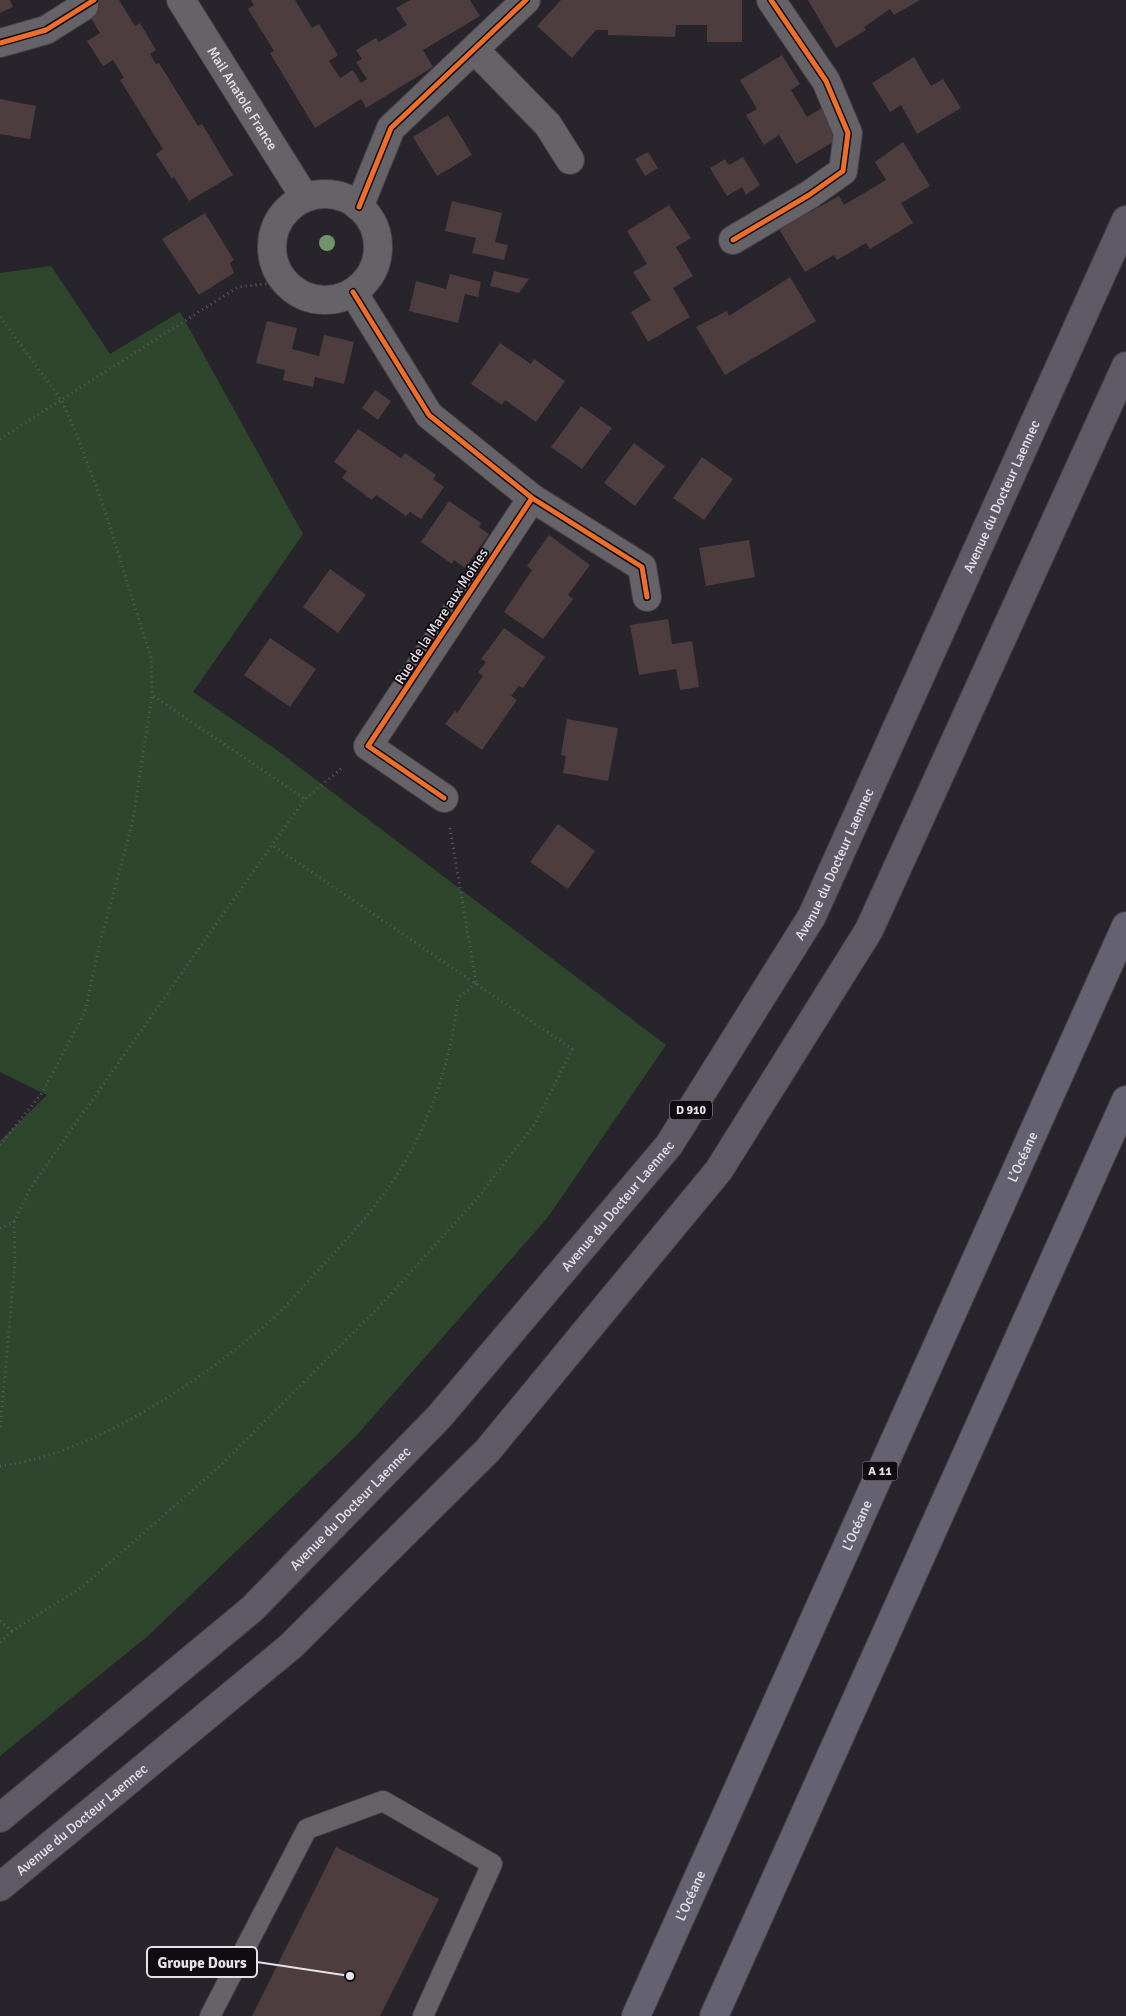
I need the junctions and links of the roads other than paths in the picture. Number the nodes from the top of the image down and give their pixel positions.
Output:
1 (181, 0) edge
2 (526, 0) edge
3 (770, 0) edge
4 (84, 6) dead end
5 (0, 43) edge
6 (476, 50) junction
7 (570, 160) dead end
8 (305, 198) junction
9 (359, 207) junction
10 (1126, 220) edge
11 (733, 240) dead end
12 (354, 292) junction
13 (1126, 366) edge
14 (532, 498) junction
15 (646, 597) dead end
16 (444, 798) road end
17 (1126, 926) edge
18 (1126, 1100) edge
19 (0, 1818) edge
20 (0, 1887) edge
21 (210, 2016) edge
22 (423, 2016) edge
23 (636, 2016) edge
24 (714, 2016) edge

1 - 8 street, Mail Anatole France
2 - 6 street
3 - 11 street
4 - 5 street
6 - 7 street
6 - 9 street
8 - 9 street
8 - 12 street
9 - 12 street
10 - 19 main road, Avenue du Docteur Laennec / D 910
12 - 14 street
13 - 20 main road, Avenue du Docteur Laennec
14 - 15 street
14 - 16 street, Rue de la Mare aux Moines
17 - 23 highway, L’Océane / A 11
18 - 24 highway
21 - 22 lane

